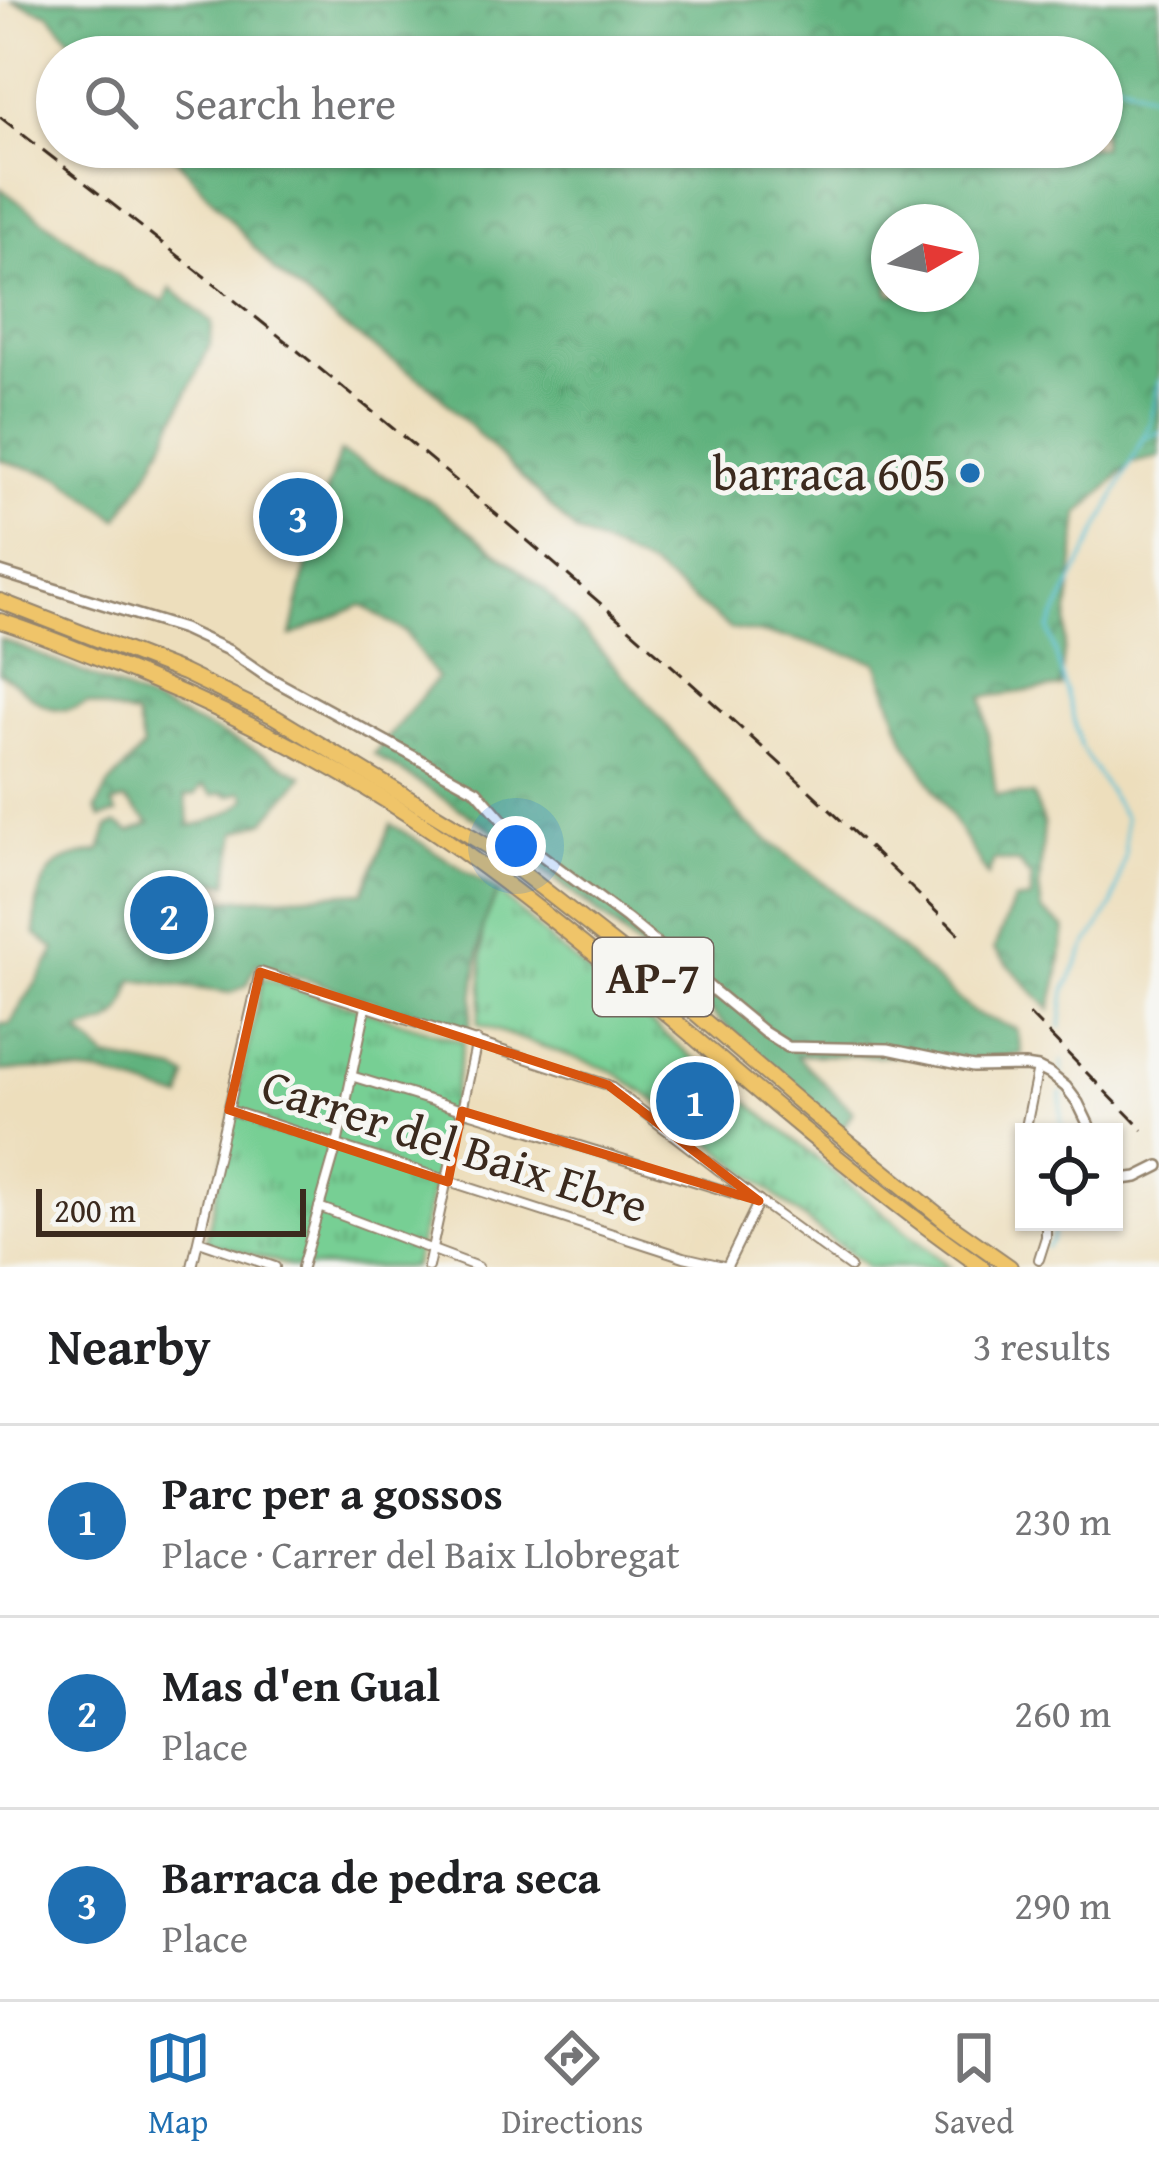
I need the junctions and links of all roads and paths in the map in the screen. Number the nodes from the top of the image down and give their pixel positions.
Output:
1 (0, 572) edge
2 (0, 601) edge
3 (0, 621) edge
4 (366, 1007) junction
5 (477, 1041) junction
6 (1038, 1068) junction
7 (351, 1076) junction
8 (229, 1110) junction
9 (462, 1112) junction
10 (1027, 1123) edge
11 (1088, 1123) edge
12 (337, 1145) junction
13 (1159, 1166) edge
14 (1123, 1179) edge
15 (448, 1181) junction
16 (759, 1201) junction
17 (319, 1207) junction
18 (1046, 1231) edge
19 (200, 1241) junction
20 (433, 1249) junction
21 (1039, 1259) dead end
22 (682, 1262) edge
23 (192, 1267) edge
24 (275, 1267) edge
25 (302, 1267) edge
26 (428, 1267) edge
27 (478, 1267) edge
28 (727, 1267) edge
29 (850, 1267) edge
30 (982, 1267) edge
31 (1010, 1267) edge

1 - 6 street
2 - 31 highway, AP-7
3 - 30 highway, AP-7
4 - 5 street
4 - 7 street
4 - 8 street
5 - 9 street
5 - 16 street
6 - 10 street
6 - 11 street
7 - 9 street
7 - 12 street
8 - 12 street, Carrer del Baix Ebre
8 - 19 street
9 - 15 street
9 - 16 street
12 - 15 street, Carrer del Baix Ebre
12 - 17 street
13 - 14 street
15 - 20 street
15 - 22 street, Carrer del Baix Ebre
16 - 28 street
16 - 29 street
17 - 20 street
17 - 25 street
18 - 21 street
19 - 23 street
19 - 24 street
20 - 26 street
20 - 27 street
22 - 28 street, Carrer del Baix Ebre

